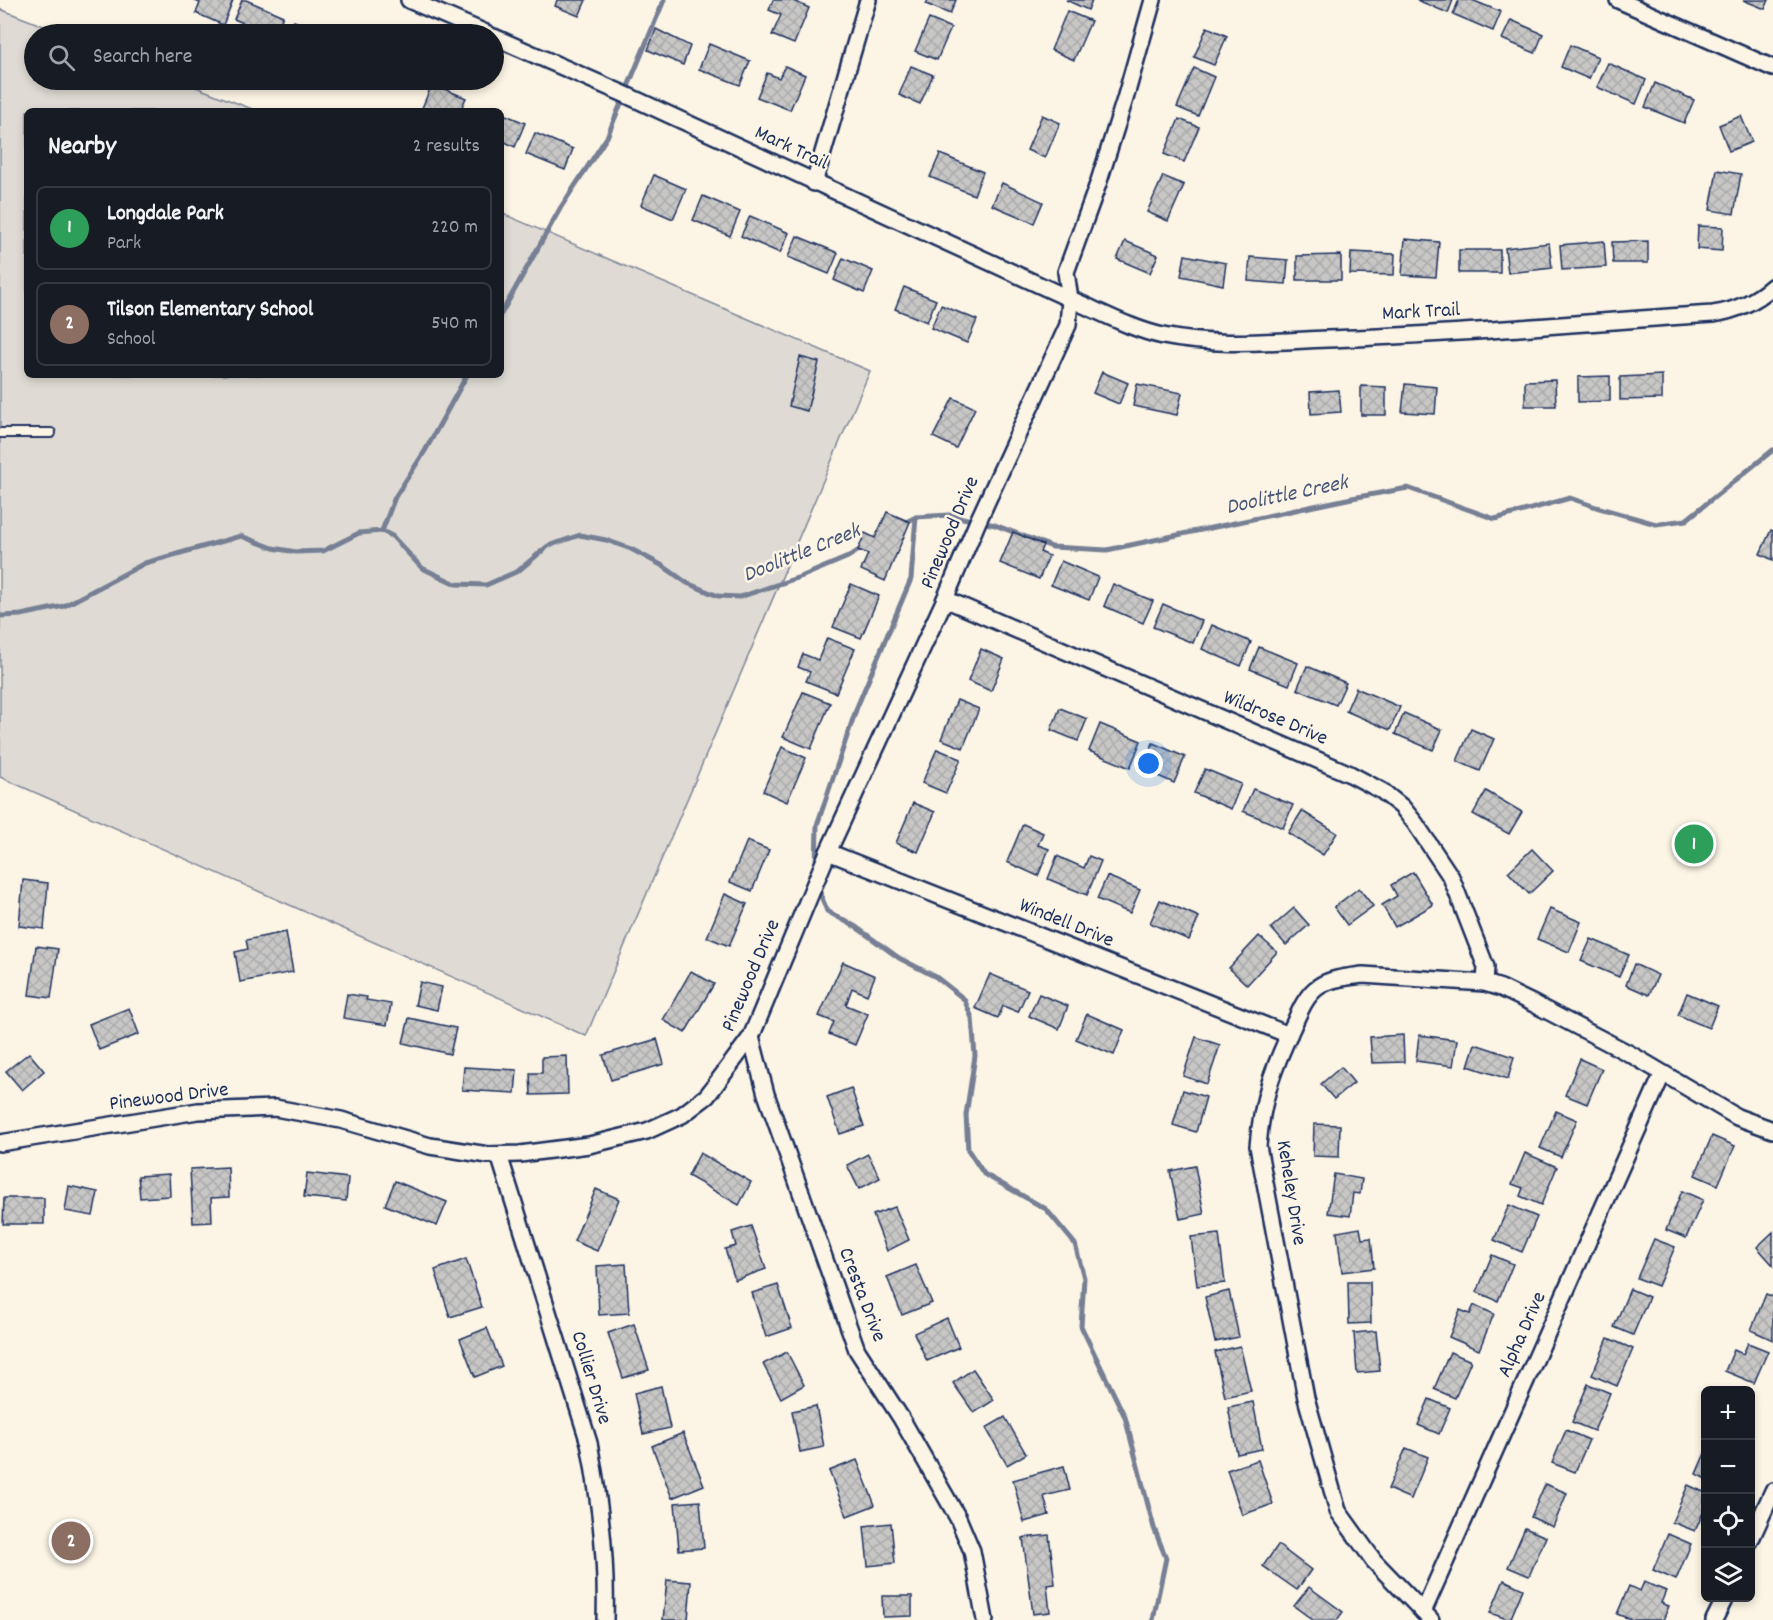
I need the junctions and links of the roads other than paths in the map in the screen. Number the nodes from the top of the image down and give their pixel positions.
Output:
1 (409, 0) edge
2 (868, 0) edge
3 (1153, 0) edge
4 (1618, 0) edge
5 (465, 24) edge
6 (504, 41) edge
7 (1773, 68) edge
8 (814, 183) junction
9 (1773, 286) edge
10 (1070, 299) junction
11 (0, 433) edge
12 (51, 433) dead end
13 (945, 599) junction
14 (828, 852) junction
15 (1485, 982) junction
16 (1289, 1035) junction
17 (751, 1037) junction
18 (1662, 1075) junction
19 (1773, 1130) edge
20 (0, 1143) edge
21 (499, 1155) junction
22 (1773, 1491) edge
23 (1755, 1530) edge
24 (1723, 1602) edge
25 (1427, 1616) edge
26 (605, 1620) edge
27 (985, 1620) edge
28 (1714, 1620) edge

1 - 5 street
2 - 8 street
3 - 10 street
4 - 7 street
6 - 8 street, Mark Trail
8 - 10 street, Mark Trail
9 - 10 street, Mark Trail
10 - 13 street, Pinewood Drive
11 - 12 lane
13 - 14 street, Pinewood Drive
13 - 15 street, Wildrose Drive
14 - 16 street, Windell Drive
14 - 17 street, Pinewood Drive
15 - 16 street, Keheley Drive
15 - 18 street, Keheley Drive
16 - 25 street, Keheley Drive
17 - 21 street, Pinewood Drive
17 - 27 street, Cresta Drive
18 - 19 street, Keheley Drive
18 - 25 street, Alpha Drive
20 - 21 street, Pinewood Drive
21 - 26 street, Collier Drive
22 - 23 street
24 - 28 street

